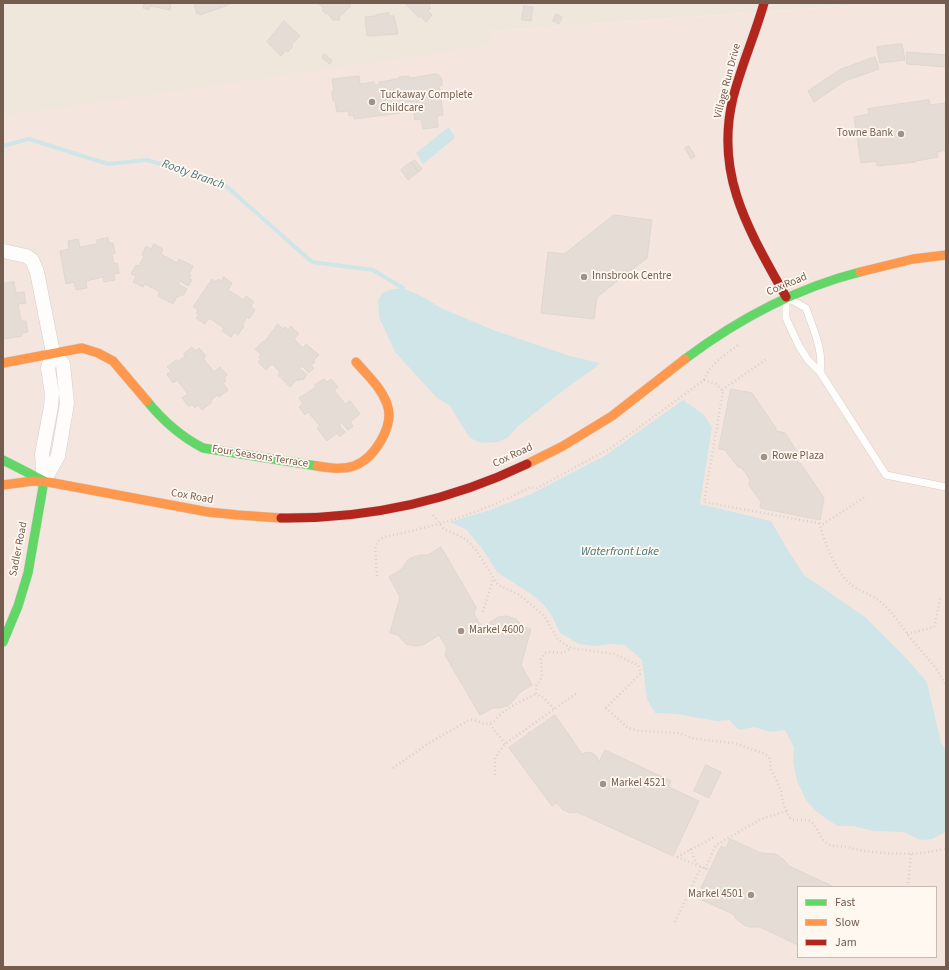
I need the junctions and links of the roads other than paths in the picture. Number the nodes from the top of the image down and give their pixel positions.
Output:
1 (764, 3) edge
2 (3, 251) edge
3 (946, 255) edge
4 (786, 297) junction
5 (53, 353) junction
6 (356, 362) dead end
7 (3, 363) edge
8 (820, 372) junction
9 (3, 460) edge
10 (44, 481) junction
11 (3, 484) edge
12 (946, 487) edge
13 (7, 621) edge
14 (3, 642) edge

1 - 4 main road, Village Run Drive
2 - 5 street
3 - 4 main road, Cox Road
4 - 8 lane
4 - 8 lane
4 - 10 main road, Cox Road
5 - 6 main road, Four Seasons Terrace
5 - 7 main road, Four Seasons Terrace
5 - 10 street
8 - 12 lane
9 - 10 main road, Cox Road
10 - 11 main road, Cox Road
10 - 13 main road, Sadler Road
13 - 14 main road, Sadler Road

